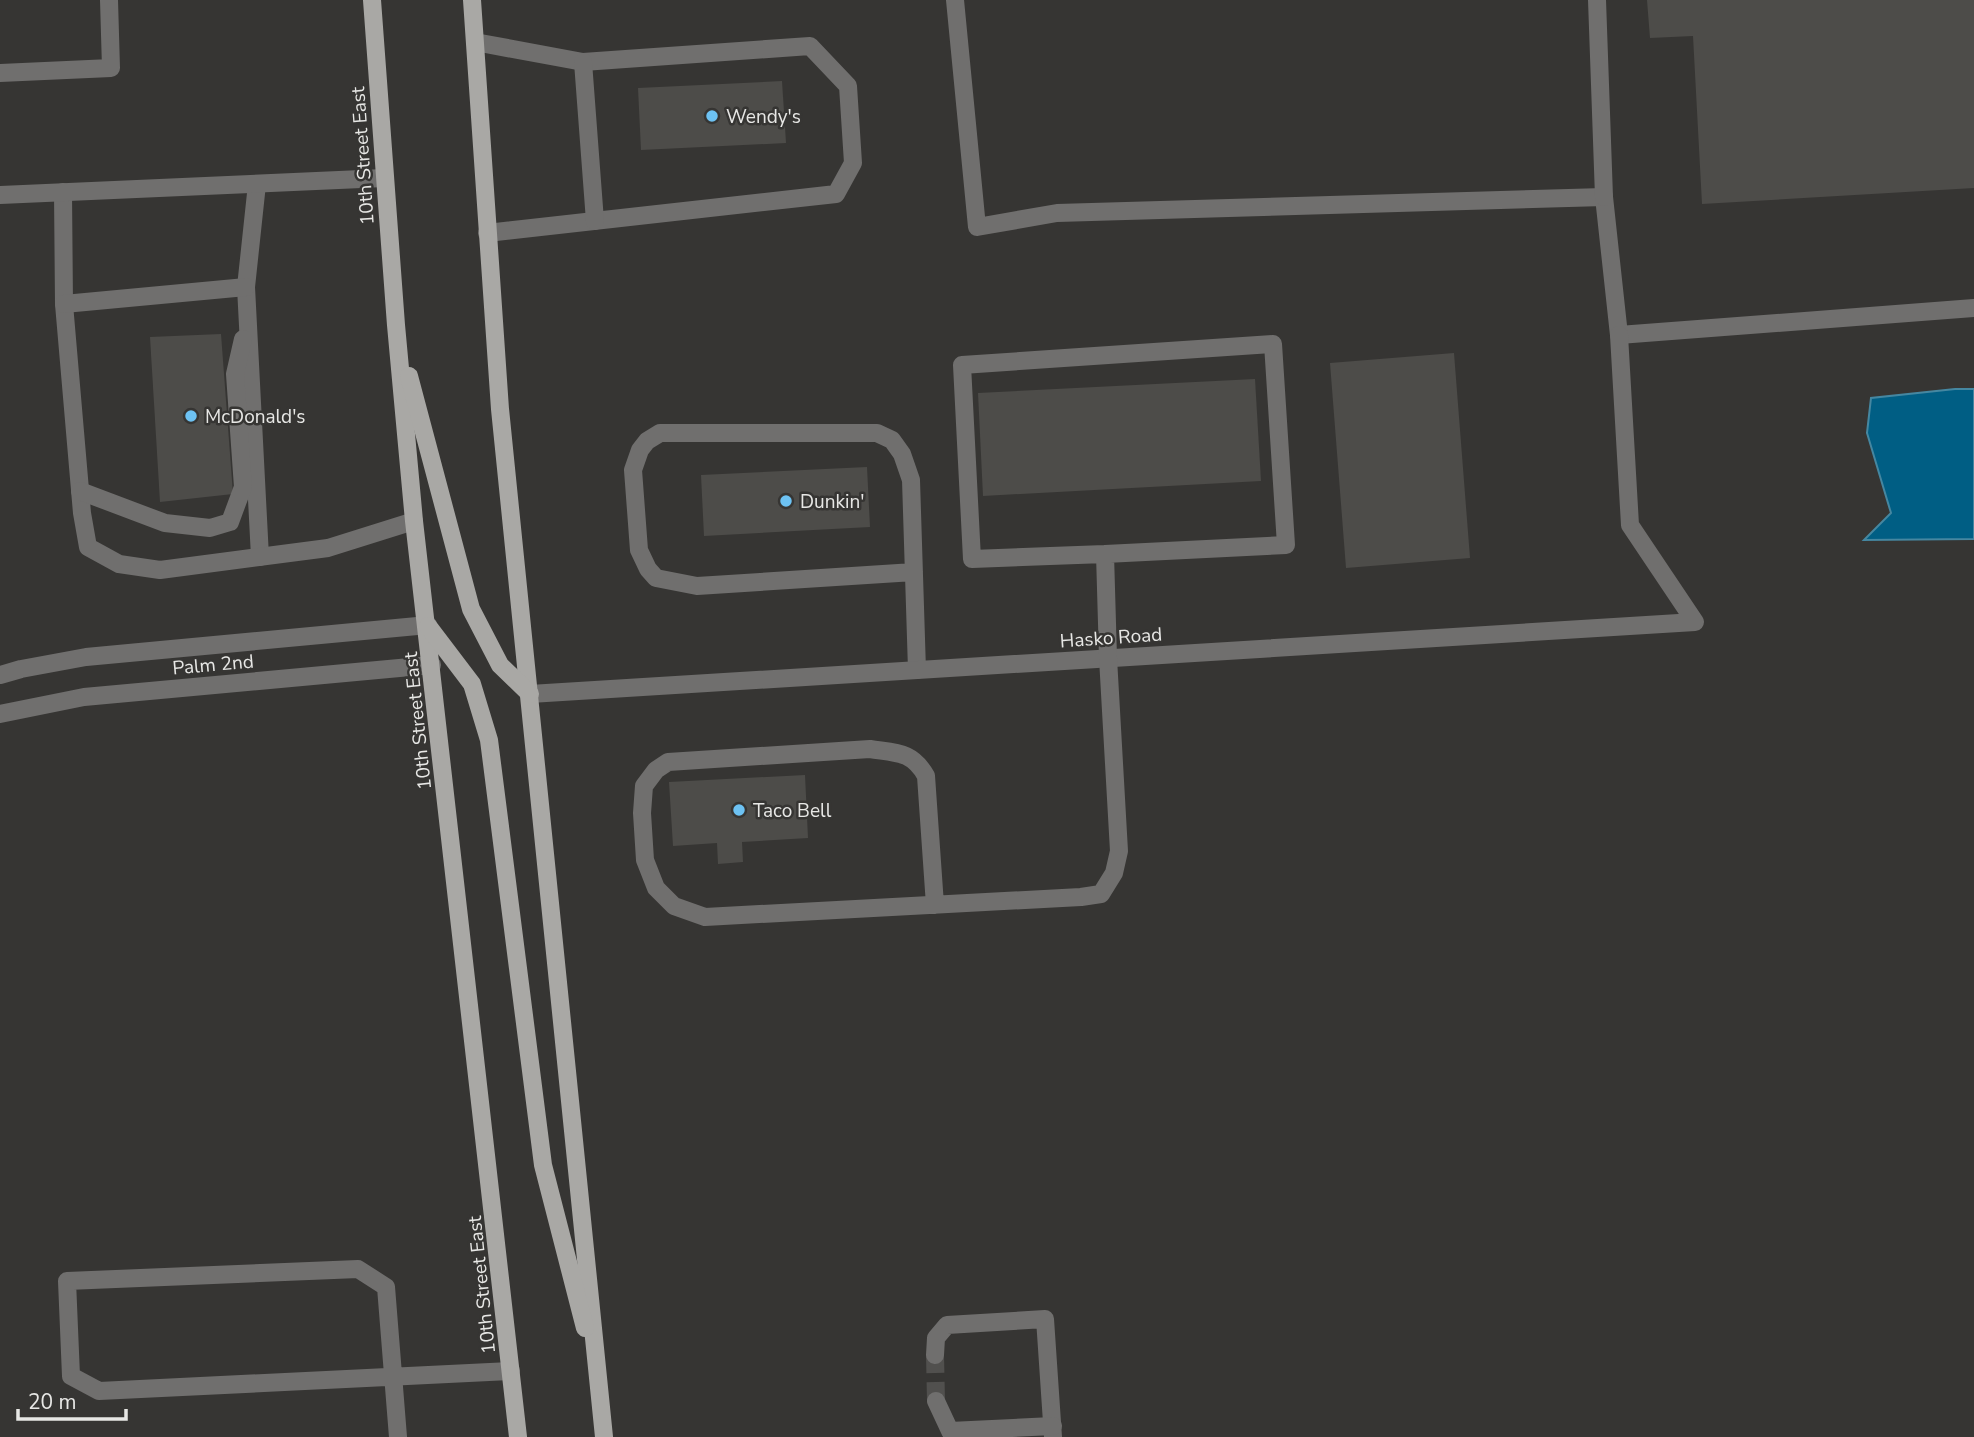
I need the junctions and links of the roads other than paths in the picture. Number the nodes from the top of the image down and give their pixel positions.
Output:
1 (109, 0) edge
2 (372, 0) edge
3 (472, 0) edge
4 (955, 0) edge
5 (1597, 0) edge
6 (475, 42) junction
7 (583, 62) junction
8 (0, 73) edge
9 (384, 178) junction
10 (257, 184) junction
11 (63, 192) junction
12 (0, 195) edge
13 (1604, 197) junction
14 (595, 221) junction
15 (487, 233) junction
16 (247, 287) junction
17 (64, 304) junction
18 (1974, 309) edge
19 (248, 312) junction
20 (396, 325) junction
21 (1619, 335) junction
22 (80, 491) junction
23 (414, 521) junction
24 (1105, 554) junction
25 (260, 557) junction
26 (914, 572) junction
27 (428, 625) junction
28 (1108, 658) junction
29 (432, 665) junction
30 (917, 670) junction
31 (0, 675) edge
32 (530, 694) junction
33 (0, 714) edge
34 (934, 905) junction
35 (935, 1355) tunnel mouth
36 (511, 1371) junction
37 (392, 1378) junction
38 (599, 1386) junction
39 (936, 1401) tunnel mouth
40 (1053, 1431) edge
41 (398, 1437) edge
42 (519, 1437) edge
43 (604, 1437) edge

1 - 8 street
2 - 9 main road, 10th Street East
3 - 6 main road
4 - 13 street
5 - 13 street
6 - 7 street
6 - 15 main road
7 - 14 street
7 - 14 street
9 - 10 street
9 - 20 main road, 10th Street East
10 - 11 street
10 - 16 street
11 - 12 street
11 - 17 street
13 - 21 street
14 - 15 street
15 - 32 main road
16 - 17 street
16 - 19 street
17 - 22 street
18 - 21 street
19 - 22 street
19 - 25 street
20 - 23 main road, 10th Street East
20 - 32 main road
21 - 28 street, Hasko Road
22 - 25 street
23 - 25 street
23 - 27 main road, 10th Street East
24 - 24 street
24 - 28 street
26 - 26 street
26 - 30 street
27 - 29 main road, 10th Street East
27 - 31 street, Palm 2nd
27 - 38 main road
28 - 30 street, Hasko Road
28 - 34 street
29 - 33 street, Palm 2nd
29 - 36 main road, 10th Street East
30 - 32 street, Hasko Road
32 - 38 main road
34 - 34 street
35 - 40 street
36 - 37 street
36 - 42 main road, 10th Street East
37 - 37 street
37 - 41 street
38 - 43 main road
39 - 40 street

